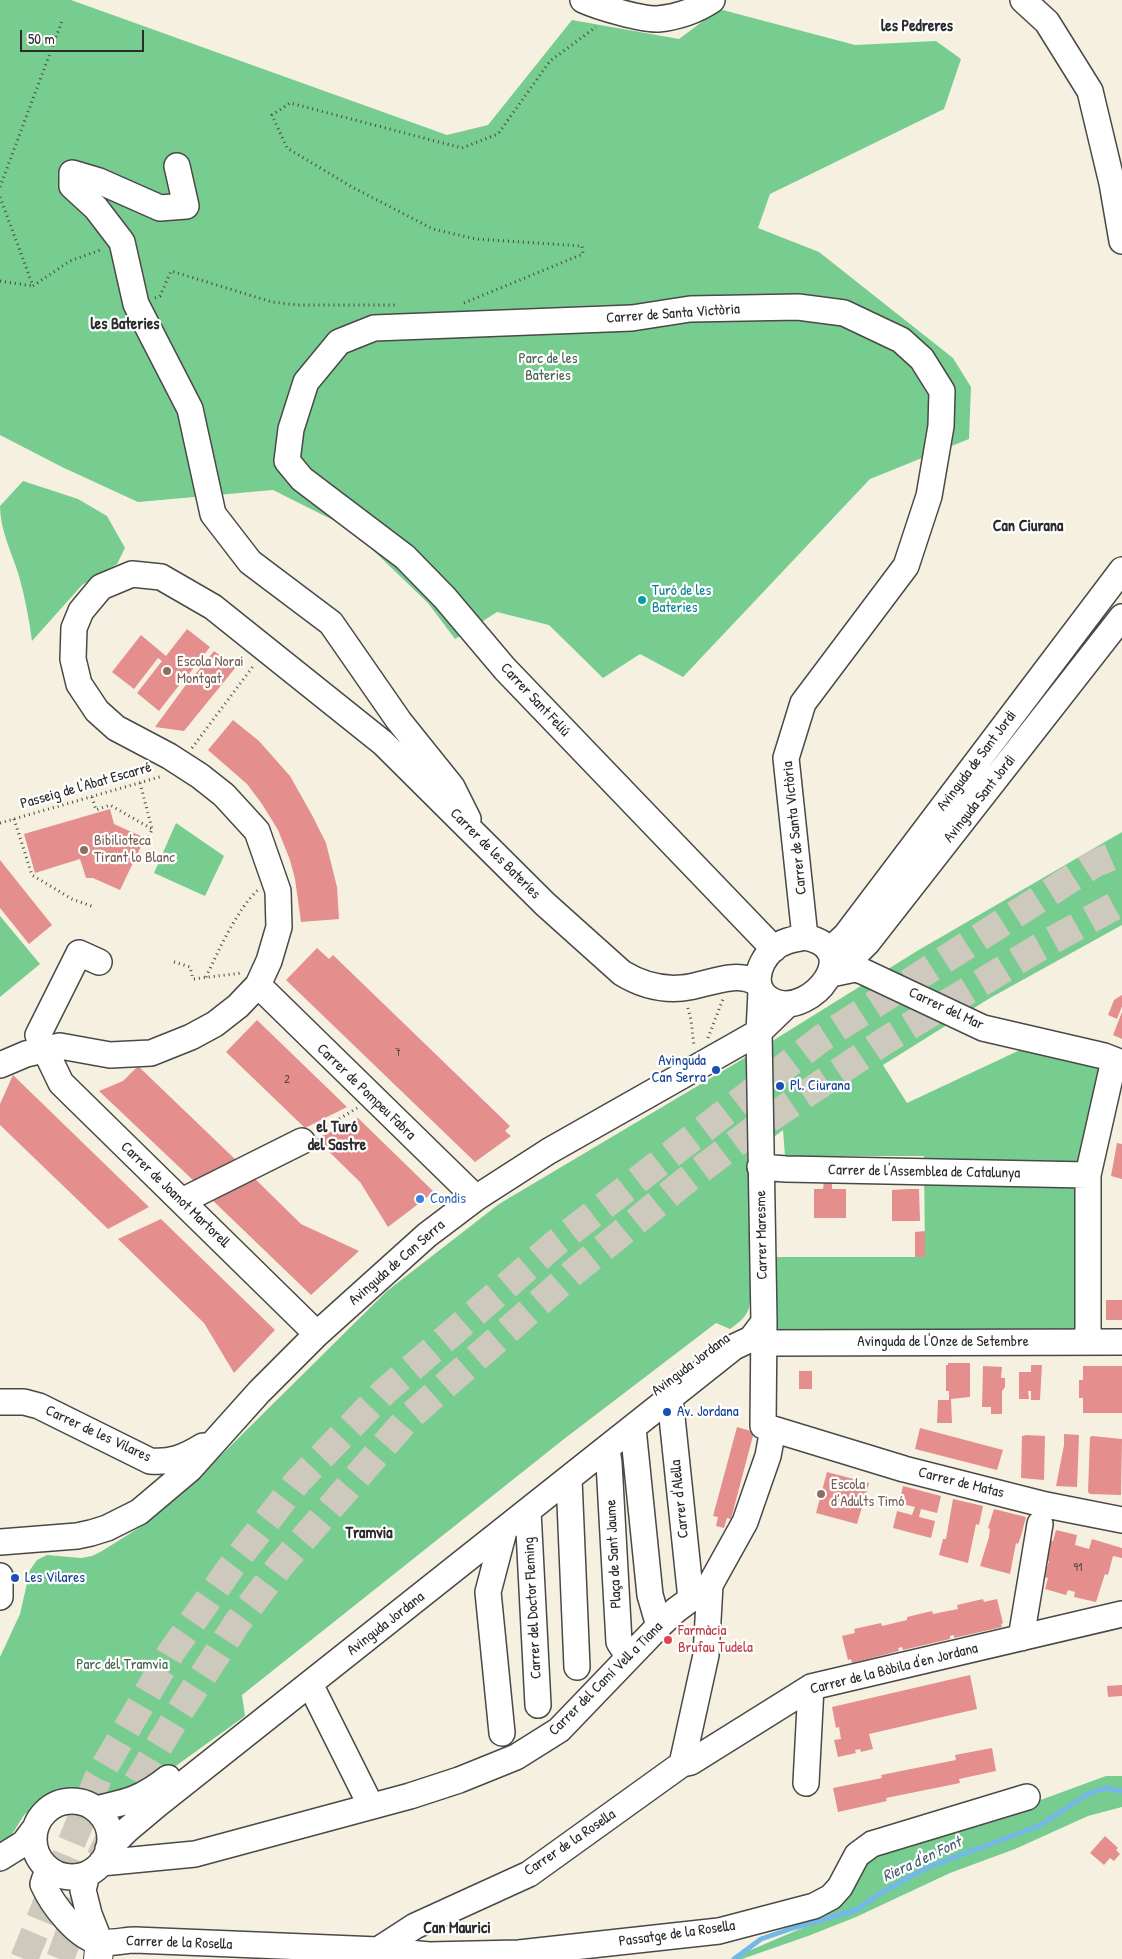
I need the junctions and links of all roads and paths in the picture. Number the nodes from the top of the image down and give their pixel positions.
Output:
1 (583, 0) edge
2 (712, 0) edge
3 (1022, 0) edge
4 (617, 11) junction
5 (62, 21) dead end
6 (177, 166) dead end
7 (0, 187) edge
8 (0, 197) edge
9 (1122, 241) edge
10 (122, 242) junction
11 (0, 281) edge
12 (33, 286) junction
13 (136, 304) junction
14 (403, 305) dead end
15 (444, 325) junction
16 (287, 461) joint
17 (1122, 570) edge
18 (1122, 617) edge
19 (258, 653) junction
20 (195, 744) dead end
21 (166, 775) dead end
22 (140, 782) junction
23 (92, 796) junction
24 (14, 819) junction
25 (0, 823) edge
26 (152, 829) junction
27 (476, 837) junction
28 (147, 843) dead end
29 (274, 877) junction
30 (94, 907) dead end
31 (805, 937) junction
32 (774, 948) junction
33 (99, 962) dead end
34 (174, 962) dead end
35 (830, 962) junction
36 (206, 977) junction
37 (262, 978) junction
38 (726, 980) junction
39 (759, 987) junction
40 (682, 988) junction
41 (788, 1004) junction
42 (759, 1032) junction
43 (44, 1049) junction
44 (725, 1051) junction
45 (1118, 1061) edge
46 (0, 1065) edge
47 (700, 1066) junction
48 (373, 1099) junction
49 (302, 1141) joint
50 (760, 1167) junction
51 (1088, 1175) junction
52 (476, 1198) junction
53 (182, 1201) junction
54 (764, 1333) junction
55 (317, 1334) junction
56 (1088, 1342) junction
57 (1122, 1342) edge
58 (670, 1398) junction
59 (0, 1402) edge
60 (633, 1428) junction
61 (773, 1429) junction
62 (219, 1435) junction
63 (607, 1448) junction
64 (150, 1461) junction
65 (569, 1479) junction
66 (153, 1501) junction
67 (528, 1511) junction
68 (1122, 1520) edge
69 (1040, 1524) dead end
70 (504, 1530) junction
71 (0, 1542) edge
72 (0, 1576) edge
73 (700, 1592) junction
74 (0, 1597) edge
75 (1122, 1614) edge
76 (659, 1626) junction
77 (1021, 1638) junction
78 (628, 1656) junction
79 (576, 1667) dead end
80 (310, 1684) junction
81 (811, 1687) junction
82 (538, 1705) dead end
83 (502, 1733) dead end
84 (682, 1764) junction
85 (806, 1783) dead end
86 (1026, 1798) dead end
87 (371, 1806) junction
88 (95, 1809) junction
89 (36, 1827) junction
90 (0, 1858) edge
91 (99, 1862) junction
92 (0, 1865) edge
93 (46, 1867) junction
94 (99, 1950) edge
95 (378, 1950) junction

1 - 4 street
2 - 4 street
3 - 9 street
4 - 15 path
5 - 7 path
6 - 10 street
8 - 12 path
10 - 12 path
10 - 13 street
11 - 12 path
13 - 14 path
13 - 27 street
15 - 16 street, Carrer de Santa Victòria
15 - 31 street, Carrer de Santa Victòria
16 - 32 street, Carrer Sant Feliú
17 - 35 street, Avinguda de Sant Jordi
18 - 35 street, Avinguda Sant Jordi
19 - 20 path
19 - 27 street, Carrer de les Bateríes
19 - 29 street, Carrer de les Bateríes
21 - 22 path, Passeig de l'Abat Escarré
22 - 23 path, Passeig de l'Abat Escarré
22 - 26 path
23 - 24 path, Passeig de l'Abat Escarré
23 - 26 path
24 - 25 path, Passeig de l'Abat Escarré
24 - 30 path
26 - 28 path
27 - 40 street, Carrer de les Bateríes
29 - 36 path
29 - 37 street, Carrer de les Bateríes
31 - 32 street
31 - 35 street
32 - 39 street
33 - 43 street
34 - 36 path
35 - 41 street
35 - 45 street, Carrer del Mar
36 - 37 path
37 - 43 street
37 - 48 street, Carrer de Pompeu Fabra
38 - 39 street, Carrer de les Bateríes
38 - 40 street, Carrer de les Bateríes
38 - 44 path
39 - 41 street
39 - 42 street, Carrer Maresme
40 - 47 path
41 - 42 street
42 - 44 street, Avinguda de Can Serra
42 - 50 street, Carrer Maresme
43 - 46 street
43 - 53 street, Carrer de Joanot Martorell
44 - 47 street, Avinguda de Can Serra
45 - 51 street
47 - 52 street, Avinguda de Can Serra
48 - 49 path
48 - 52 street, Carrer de Pompeu Fabra
49 - 53 street
50 - 51 street, Carrer de l'Assemblea de Catalunya
50 - 54 street, Carrer Maresme
51 - 56 street
52 - 55 street, Avinguda de Can Serra
53 - 55 street, Carrer de Joanot Martorell
54 - 56 street, Avinguda de l'Onze de Setembre
54 - 58 street, Avinguda Jordana
54 - 61 street, Carrer Maresme
54 - 88 street, Avinguda Jordana
55 - 62 street, Avinguda de Can Serra
56 - 57 street, Avinguda de l'Onze de Setembre
58 - 60 street, Avinguda Jordana
58 - 73 street, Carrer d'Alella
59 - 64 street, Carrer de les Vilares
60 - 63 street, Avinguda Jordana
60 - 76 street, Plaça de Sant Jaume
61 - 68 street, Carrer de Matas
61 - 73 street, Carrer del Camí Vell a Tiana
62 - 64 street, Carrer de les Vilares
62 - 66 street, Avinguda de Can Serra
63 - 65 street, Avinguda Jordana
63 - 78 street, Plaça de Sant Jaume
64 - 66 street
65 - 67 street, Avinguda Jordana
65 - 79 street
66 - 71 street, Avinguda de Can Serra
67 - 70 street, Avinguda Jordana
67 - 82 street, Carrer del Doctor Fleming
69 - 77 street
70 - 80 street, Avinguda Jordana
70 - 83 street
72 - 74 street
73 - 76 street, Carrer del Camí Vell a Tiana
73 - 84 street
75 - 77 street, Carrer de la Bòbila d'en Jordana
76 - 78 street, Carrer del Camí Vell a Tiana
77 - 81 street, Carrer de la Bòbila d'en Jordana
78 - 87 street, Carrer del Camí Vell a Tiana
80 - 87 street
80 - 91 street, Avinguda Jordana
81 - 84 street, Carrer de la Bòbila d'en Jordana
81 - 85 street
84 - 95 street, Carrer de la Rosella
86 - 95 street, Passatge de la Rosella
87 - 91 street, Carrer del Camí Vell a Tiana
88 - 89 street
88 - 91 street
89 - 90 street
89 - 93 street
91 - 93 street
91 - 94 street
92 - 93 street
93 - 94 street
94 - 95 street, Carrer de la Rosella

